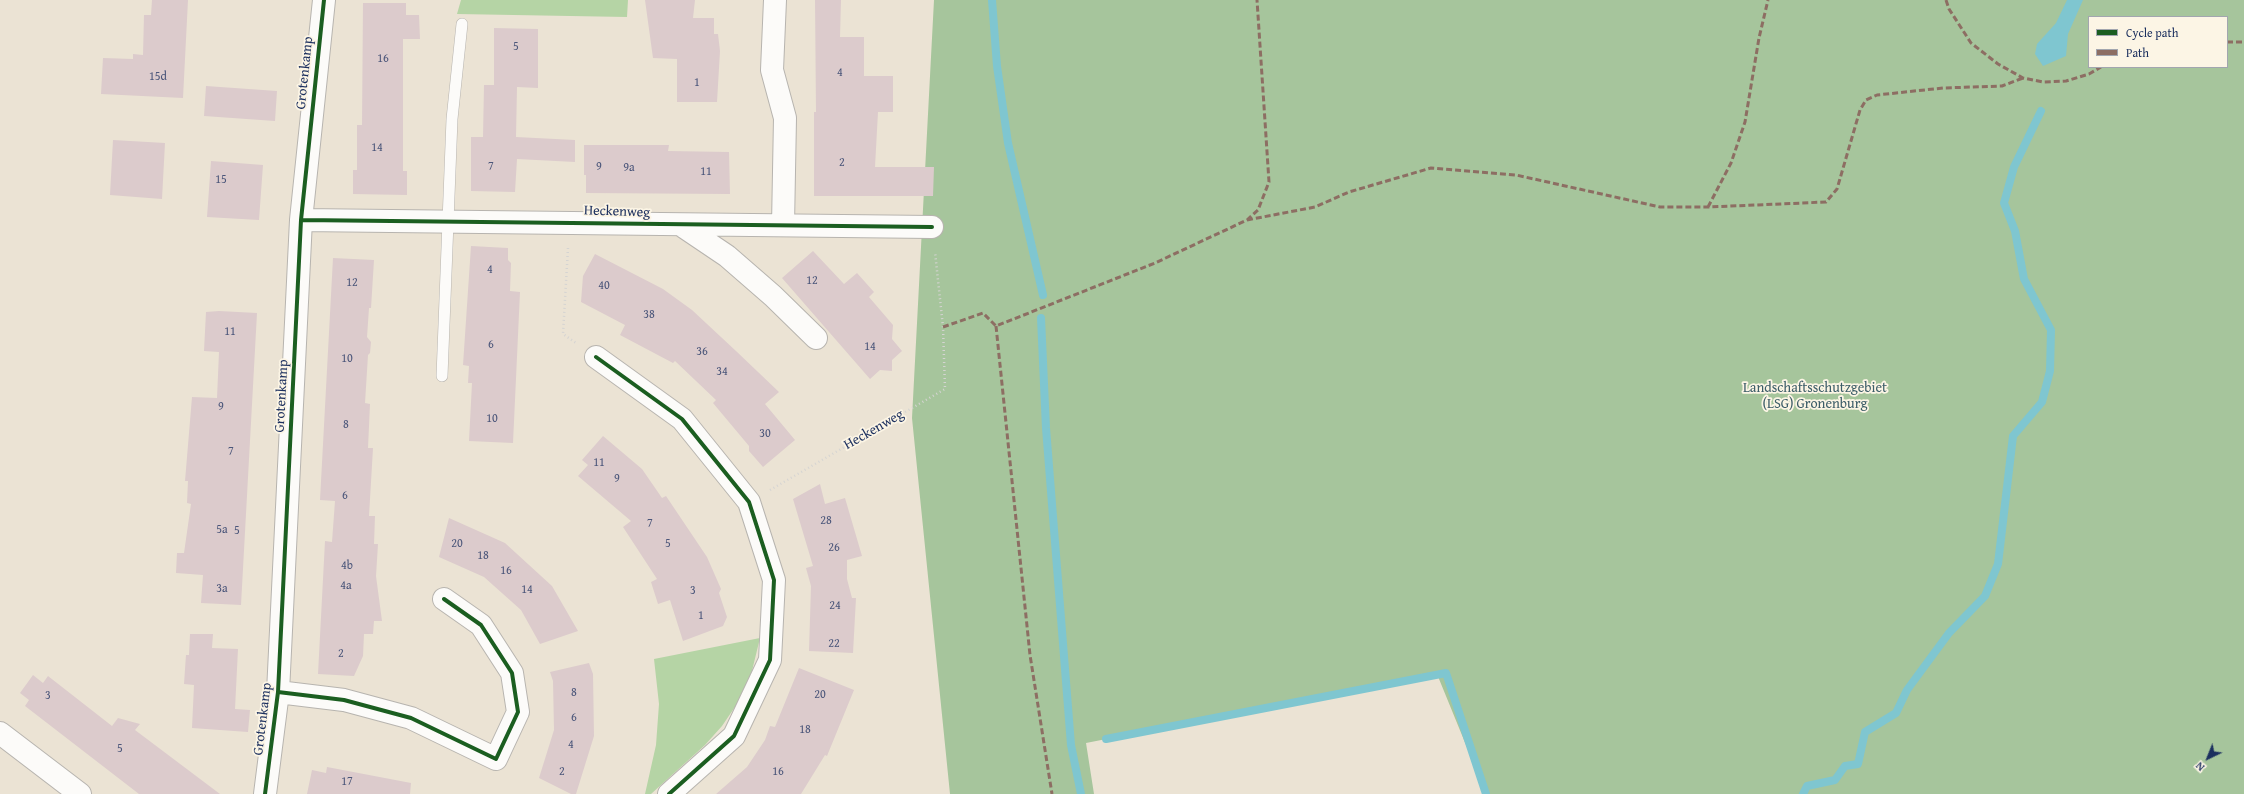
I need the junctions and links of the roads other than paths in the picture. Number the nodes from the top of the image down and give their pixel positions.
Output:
1 (324, 0) edge
2 (775, 0) edge
3 (462, 24) dead end
4 (301, 220) junction
5 (449, 222) junction
6 (681, 225) junction
7 (784, 225) junction
8 (932, 227) road end
9 (816, 338) dead end
10 (596, 357) road end
11 (442, 376) dead end
12 (444, 599) dead end
13 (278, 692) junction
14 (0, 733) edge
15 (80, 794) edge
16 (265, 794) edge
17 (669, 794) edge

1 - 4 street, Grotenkamp
2 - 7 street
3 - 5 lane
4 - 5 street, Heckenweg
4 - 13 street, Grotenkamp
5 - 6 street, Heckenweg
5 - 11 lane
6 - 7 street, Heckenweg
6 - 9 street
7 - 8 street, Heckenweg
10 - 17 street
12 - 13 street
13 - 16 street, Grotenkamp
14 - 15 street

